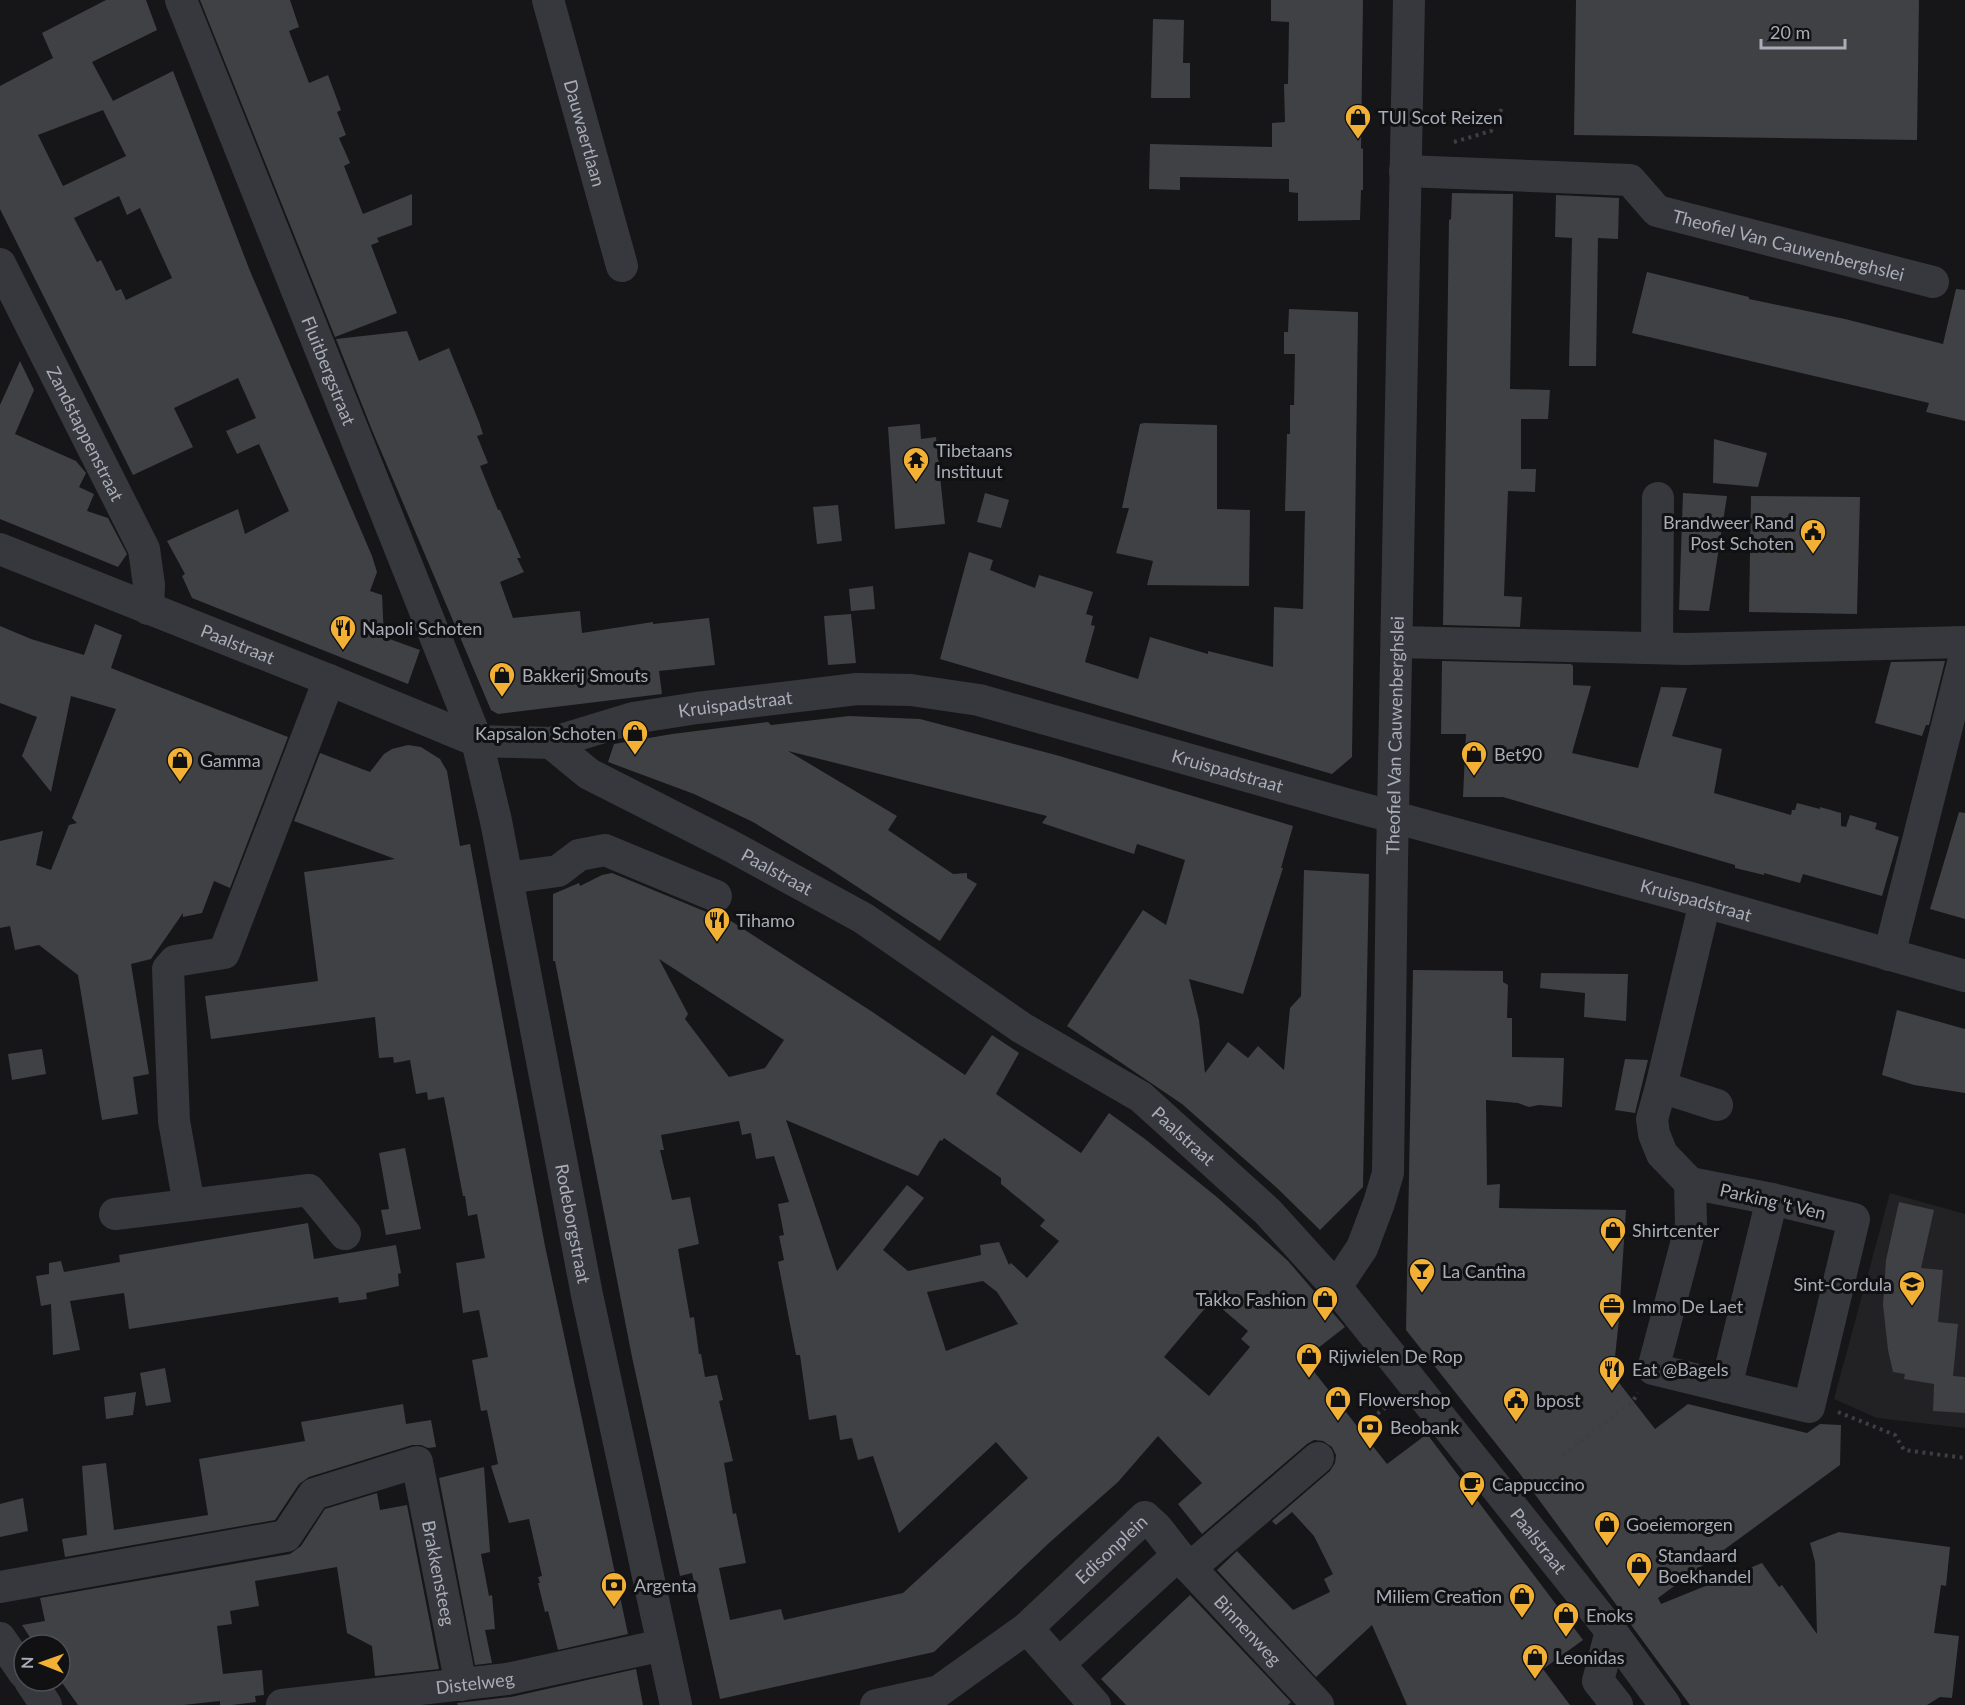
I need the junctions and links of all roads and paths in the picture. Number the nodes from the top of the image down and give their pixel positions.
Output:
1 (182, 0) edge
2 (548, 0) edge
3 (1409, 0) edge
4 (1503, 106) dead end
5 (1406, 171) junction
6 (1441, 172) junction
7 (0, 264) edge
8 (622, 266) dead end
9 (1932, 282) dead end
10 (1658, 498) dead end
11 (0, 549) edge
12 (148, 609) junction
13 (1397, 642) junction
14 (1965, 642) edge
15 (1657, 648) junction
16 (1965, 655) edge
17 (329, 680) junction
18 (477, 741) junction
19 (551, 743) junction
20 (1394, 816) junction
21 (508, 878) junction
22 (716, 896) dead end
23 (1705, 902) junction
24 (1889, 955) junction
25 (1965, 976) edge
26 (1662, 1087) junction
27 (1717, 1105) dead end
28 (1690, 1182) junction
29 (1772, 1199) junction
30 (189, 1205) junction
31 (115, 1214) dead end
32 (345, 1234) dead end
33 (1336, 1287) junction
34 (1653, 1369) junction
35 (1414, 1385) junction
36 (1726, 1387) junction
37 (1809, 1407) junction
38 (1360, 1428) dead end
39 (1563, 1455) dead end
40 (1318, 1458) dead end
41 (1965, 1458) edge
42 (1184, 1562) junction
43 (0, 1587) edge
44 (1027, 1628) junction
45 (1611, 1631) junction
46 (0, 1638) edge
47 (663, 1645) junction
48 (12, 1656) edge
49 (1059, 1664) junction
50 (461, 1685) junction
51 (282, 1705) edge
52 (676, 1705) edge
53 (876, 1705) edge
54 (1095, 1705) edge
55 (1318, 1705) edge
56 (1617, 1705) edge
57 (1665, 1705) edge

1 - 18 street, Fluitbergstraat
2 - 8 street, Dauwaertlaan
3 - 5 street, Theofiel Van Cauwenberghslei
4 - 6 path
5 - 6 street, Theofiel Van Cauwenberghslei
5 - 13 street, Theofiel Van Cauwenberghslei
6 - 9 street, Theofiel Van Cauwenberghslei
7 - 12 street, Zandstappenstraat
10 - 15 street
11 - 12 street, Paalstraat
12 - 17 street, Paalstraat
13 - 15 street
13 - 20 street, Theofiel Van Cauwenberghslei
14 - 15 street
16 - 24 street
17 - 18 street, Paalstraat
17 - 30 street
18 - 19 street, Kruispadstraat
18 - 21 street, Rodeborgstraat
19 - 20 street, Kruispadstraat
19 - 33 street, Paalstraat
20 - 23 street, Kruispadstraat
20 - 33 street, Theofiel Van Cauwenberghslei
21 - 22 street
21 - 47 street, Rodeborgstraat
23 - 24 street, Kruispadstraat
23 - 26 street
24 - 25 street, Kruispadstraat
26 - 27 street
26 - 28 street
28 - 29 street, Parking 't Ven
28 - 34 street
29 - 36 street
29 - 37 street, Parking 't Ven
30 - 31 street
30 - 32 street
33 - 35 street, Paalstraat
34 - 36 street
34 - 39 path
35 - 38 path
35 - 45 street, Paalstraat
36 - 37 street
37 - 41 path
40 - 42 street
42 - 44 street, Edisonplein
42 - 49 street
42 - 55 street, Binnenweg
43 - 50 street, Brakkensteeg
44 - 49 street
44 - 53 street
45 - 56 street
45 - 57 street, Paalstraat
46 - 48 street
47 - 50 street, Distelweg
47 - 52 street, Rodeborgstraat
49 - 54 street
50 - 51 street, Distelweg

